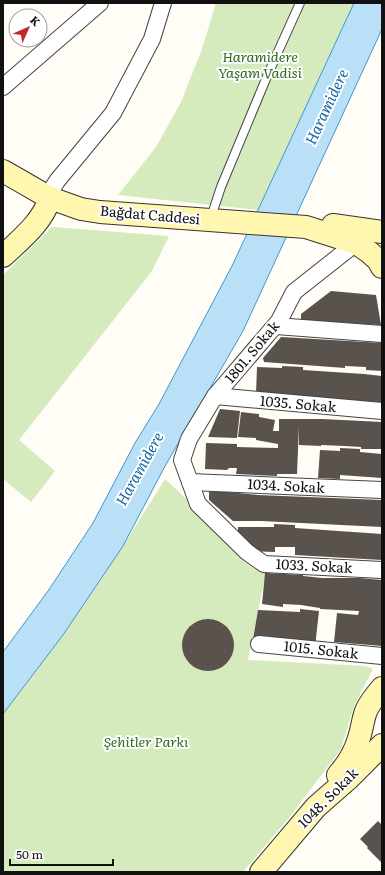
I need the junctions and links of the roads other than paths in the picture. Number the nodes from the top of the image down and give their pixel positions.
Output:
1 (100, 3) edge
2 (163, 3) edge
3 (300, 3) edge
4 (3, 87) edge
5 (3, 171) edge
6 (50, 198) junction
7 (210, 220) junction
8 (306, 227) junction
9 (382, 232) edge
10 (356, 243) junction
11 (3, 256) edge
12 (382, 267) edge
13 (276, 326) junction
14 (382, 334) edge
15 (215, 396) junction
16 (382, 412) edge
17 (190, 482) junction
18 (382, 490) edge
19 (382, 570) edge
20 (259, 644) dead end
21 (382, 656) edge
22 (382, 693) edge
23 (382, 745) edge
24 (316, 807) junction
25 (261, 872) edge

1 - 4 street
2 - 6 street
3 - 7 lane
5 - 6 main road, Bağdat Caddesi
6 - 7 main road, Bağdat Caddesi
6 - 11 main road
7 - 8 main road, Bağdat Caddesi
8 - 9 main road
8 - 10 main road
10 - 12 main road
10 - 13 street, 1801. Sokak
13 - 14 street
13 - 15 street, 1801. Sokak
15 - 16 street, 1035. Sokak
15 - 17 street, 1801. Sokak
17 - 18 street, 1034. Sokak
17 - 19 street, 1033. Sokak
20 - 21 street, 1015. Sokak
22 - 24 main road
23 - 24 main road, 1048. Sokak
24 - 25 main road, 1048. Sokak

